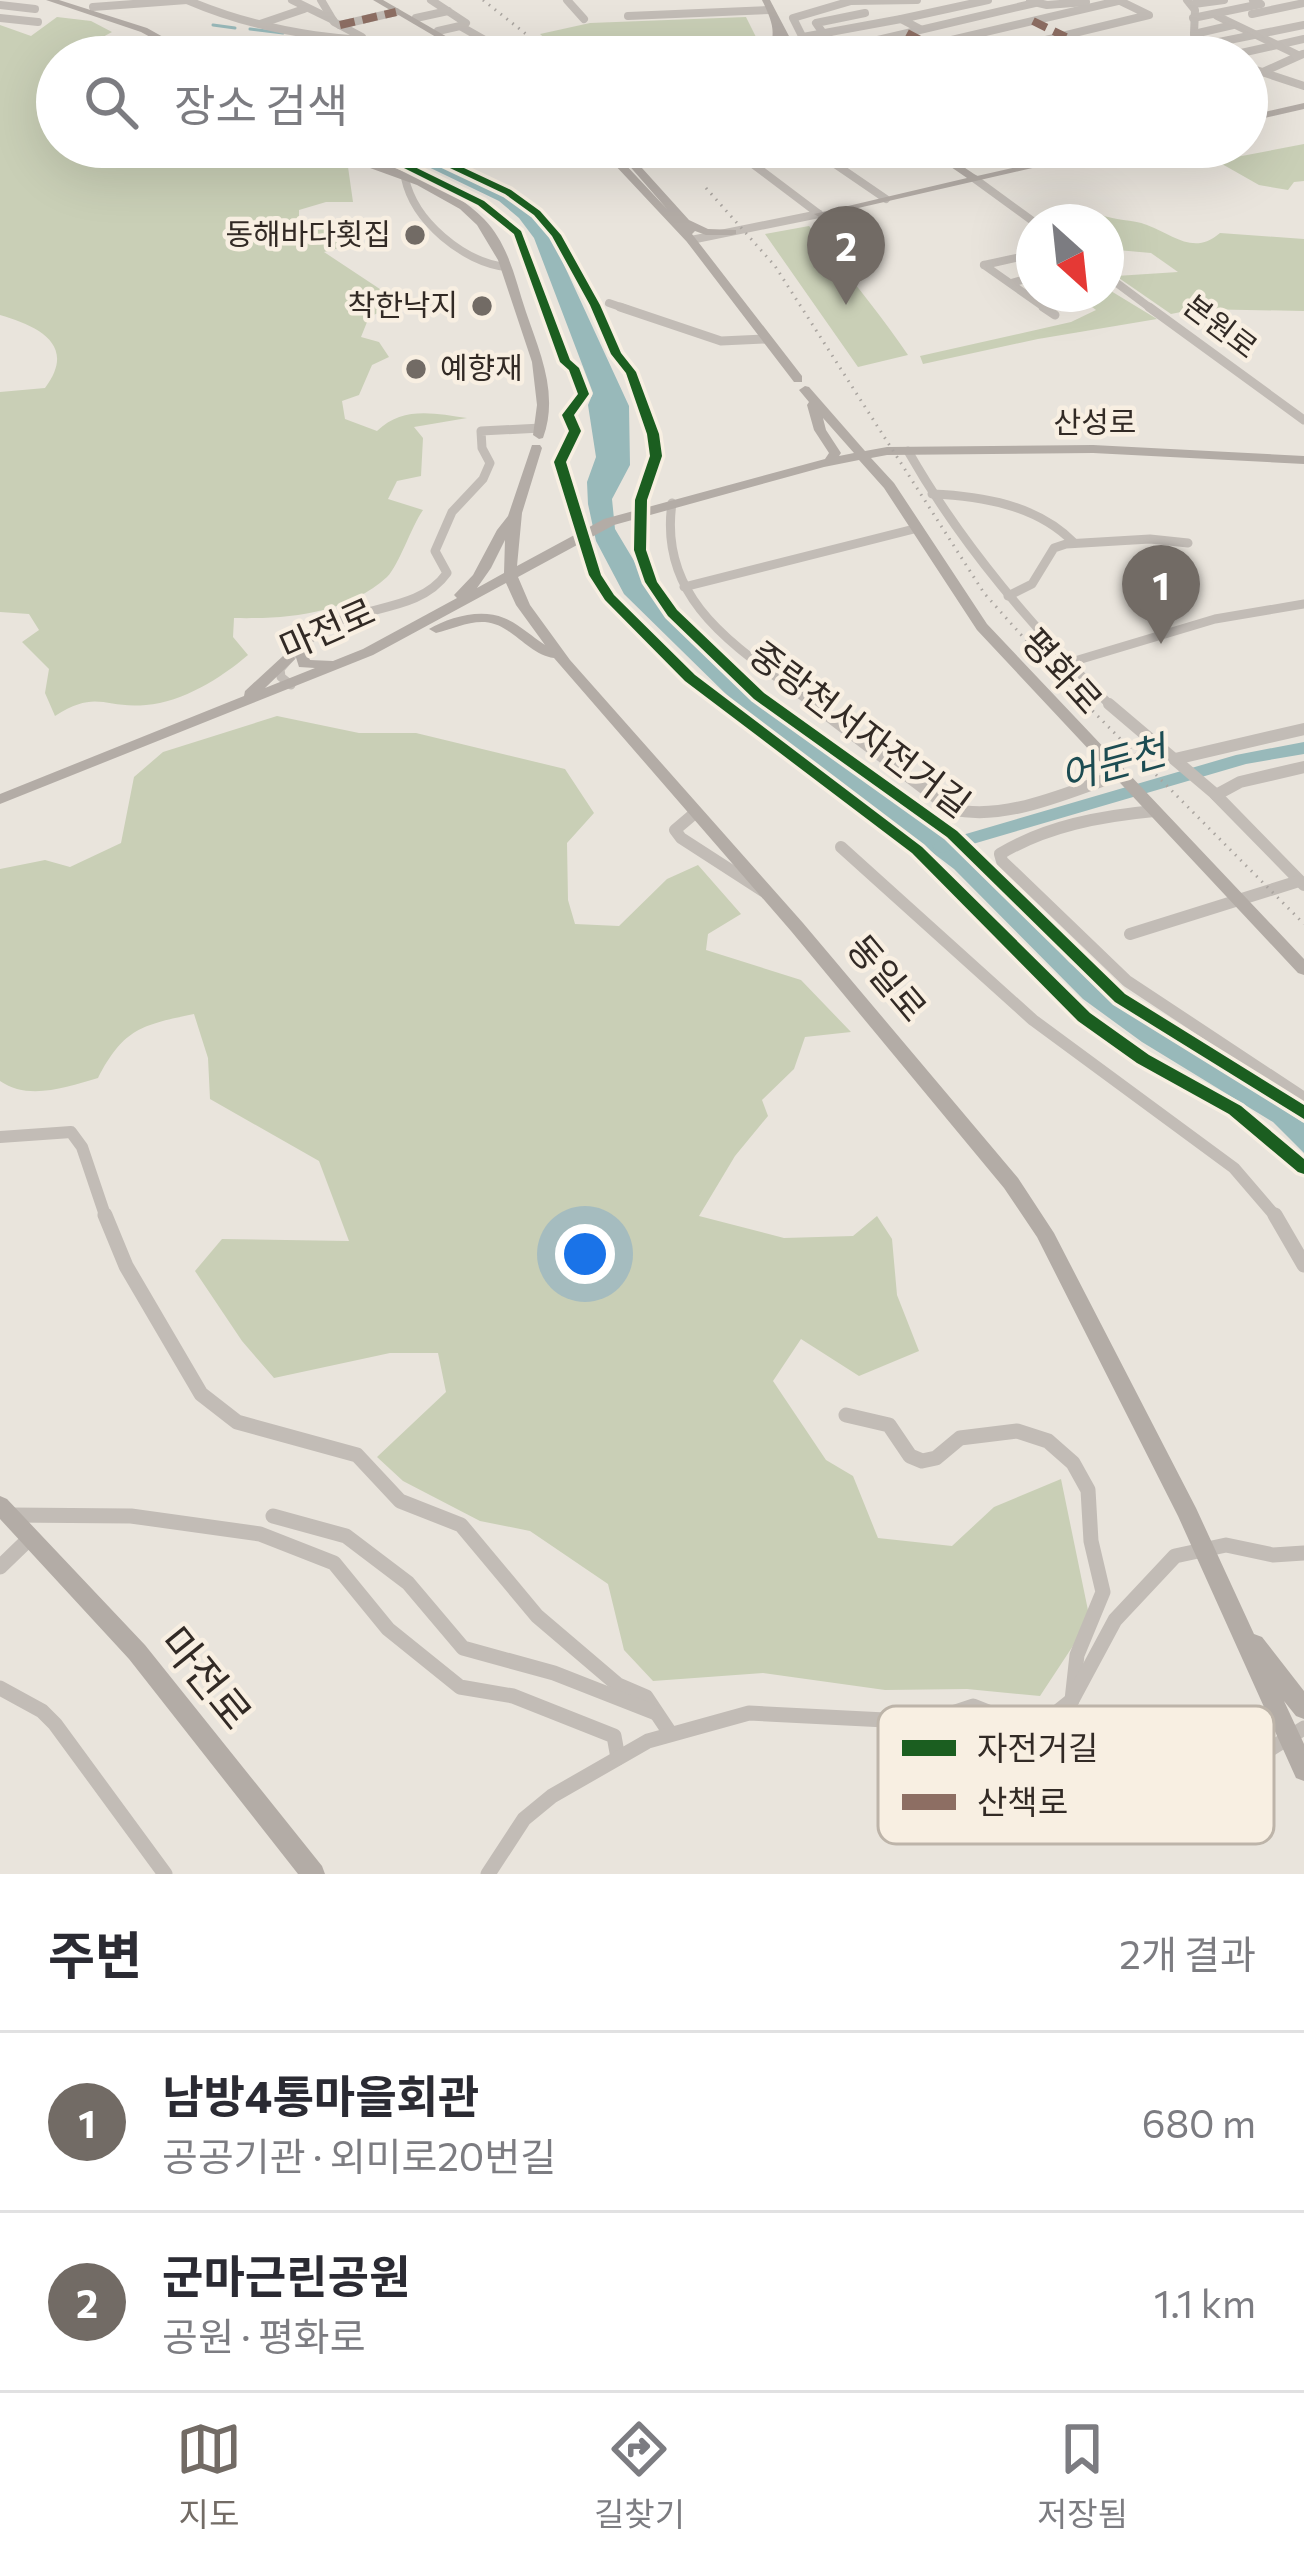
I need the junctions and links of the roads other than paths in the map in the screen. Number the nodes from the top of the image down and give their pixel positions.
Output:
1 (50, 0) edge
2 (69, 0) edge
3 (187, 0) edge
4 (292, 0) edge
5 (321, 0) edge
6 (382, 0) edge
7 (431, 0) edge
8 (567, 0) edge
9 (633, 0) edge
10 (710, 0) edge
11 (875, 0) edge
12 (917, 0) edge
13 (938, 0) edge
14 (988, 0) edge
15 (1121, 0) edge
16 (1224, 0) edge
17 (1253, 0) edge
18 (1278, 0) edge
19 (168, 1) edge
20 (861, 1) edge
21 (157, 2) edge
22 (1032, 2) edge
23 (1190, 2) edge
24 (1304, 3) edge
25 (768, 5) edge
26 (1095, 6) junction
27 (1288, 6) junction
28 (94, 7) junction
29 (953, 8) junction
30 (304, 9) junction
31 (825, 9) junction
32 (448, 11) junction
33 (0, 12) edge
34 (32, 12) dead end
35 (396, 12) junction
36 (715, 13) junction
37 (865, 13) dead end
38 (1068, 13) junction
39 (1304, 13) edge
40 (1217, 16) junction
41 (416, 18) junction
42 (842, 18) junction
43 (973, 18) junction
44 (1193, 18) junction
45 (902, 19) junction
46 (1240, 19) junction
47 (584, 20) dead end
48 (1033, 21) junction
49 (38, 22) dead end
50 (1124, 22) junction
51 (336, 23) junction
52 (258, 25) junction
53 (1304, 25) edge
54 (460, 26) junction
55 (778, 26) junction
56 (860, 28) junction
57 (1102, 28) junction
58 (921, 30) junction
59 (998, 30) junction
60 (1277, 30) junction
61 (438, 31) junction
62 (907, 33) junction
63 (1194, 34) junction
64 (1256, 34) junction
65 (155, 36) edge
66 (169, 36) edge
67 (339, 36) edge
68 (361, 36) edge
69 (439, 36) edge
70 (446, 36) edge
71 (478, 36) edge
72 (778, 36) edge
73 (783, 36) edge
74 (803, 36) edge
75 (825, 36) joint
76 (894, 36) edge
77 (914, 36) edge
78 (972, 36) edge
79 (1064, 36) edge
80 (1070, 36) edge
81 (1197, 36) edge
82 (1247, 36) edge
83 (1260, 36) edge
84 (1304, 38) edge
85 (1268, 40) edge
86 (1277, 44) junction
87 (1268, 46) edge
88 (1301, 54) edge
89 (1268, 70) edge
90 (1268, 74) edge
91 (1304, 86) edge
92 (1304, 106) edge
93 (1268, 114) edge
94 (378, 168) edge
95 (630, 168) edge
96 (758, 168) edge
97 (841, 168) edge
98 (958, 168) edge
99 (1024, 168) edge
100 (405, 178) junction
101 (975, 179) junction
102 (886, 199) junction
103 (1016, 209) edge
104 (819, 214) junction
105 (688, 232) junction
106 (732, 232) junction
107 (1016, 259) edge
108 (712, 266) junction
109 (506, 267) junction
110 (487, 268) junction
111 (1016, 282) edge
112 (1011, 283) junction
113 (512, 287) junction
114 (1124, 288) edge
115 (609, 303) dead end
116 (1055, 315) dead end
117 (766, 339) junction
118 (805, 389) junction
119 (1304, 419) edge
120 (538, 437) junction
121 (908, 451) junction
122 (862, 455) junction
123 (1304, 460) edge
124 (829, 462) junction
125 (932, 494) junction
126 (666, 504) junction
127 (515, 513) junction
128 (918, 528) junction
129 (1073, 542) junction
130 (1188, 543) dead end
131 (511, 578) junction
132 (684, 587) junction
133 (1008, 596) junction
134 (1304, 604) edge
135 (385, 644) junction
136 (294, 653) junction
137 (565, 663) junction
138 (1068, 663) junction
139 (291, 685) junction
140 (235, 706) junction
141 (1304, 729) edge
142 (1178, 761) junction
143 (1304, 767) edge
144 (1121, 777) junction
145 (1215, 794) junction
146 (0, 799) edge
147 (1151, 808) junction
148 (842, 848) dead end
149 (1302, 883) edge
150 (1237, 902) junction
151 (1130, 934) dead end
152 (1303, 968) edge
153 (1304, 1098) edge
154 (0, 1137) edge
155 (1304, 1265) edge
156 (846, 1415) dead end
157 (5, 1510) edge
158 (273, 1516) dead end
159 (30, 1538) junction
160 (1204, 1549) junction
161 (1304, 1553) edge
162 (0, 1567) edge
163 (1234, 1617) junction
164 (0, 1688) edge
165 (1072, 1700) junction
166 (1064, 1706) edge
167 (1304, 1709) edge
168 (657, 1713) junction
169 (878, 1720) edge
170 (1296, 1731) edge
171 (670, 1733) junction
172 (618, 1758) junction
173 (1304, 1770) edge
174 (165, 1874) edge
175 (313, 1874) edge
176 (488, 1874) edge

1 - 65 street
2 - 28 street
3 - 19 street
3 - 52 street
4 - 30 street
5 - 51 street
6 - 35 street
6 - 41 street
7 - 32 street
8 - 47 street
9 - 36 street
10 - 36 street
11 - 12 street
11 - 20 street
13 - 29 street
14 - 29 street
15 - 26 street
15 - 50 street
16 - 23 street
17 - 40 street
18 - 27 street
19 - 21 street
20 - 31 street
21 - 28 street
22 - 26 street
22 - 43 street
23 - 44 street
24 - 27 street
25 - 36 street
25 - 55 street
26 - 38 street
26 - 50 street
27 - 39 street
27 - 46 street
28 - 66 street
29 - 43 street
29 - 45 street
30 - 51 street
30 - 52 street
31 - 42 street
31 - 74 street
32 - 41 street
32 - 54 street
33 - 34 street
33 - 49 street
35 - 51 street
35 - 69 street
37 - 42 street
38 - 48 street
38 - 57 street
40 - 44 street
40 - 46 street
41 - 61 street
42 - 56 street
42 - 75 street
43 - 58 street
43 - 59 street
44 - 63 street
45 - 56 street
45 - 58 street
46 - 60 street
46 - 63 street
46 - 64 street
48 - 59 street
48 - 79 street
50 - 57 street
51 - 68 street
52 - 67 street
53 - 60 street
54 - 61 street
54 - 71 street
55 - 72 street
55 - 73 street
56 - 75 street
57 - 80 street
58 - 62 street
59 - 78 street
60 - 64 street
61 - 70 street
62 - 76 street
62 - 77 street
63 - 81 street
64 - 82 street
64 - 83 street
84 - 86 street
85 - 86 street
86 - 87 street
86 - 88 street
88 - 89 street
90 - 91 street
92 - 93 street
94 - 100 street
95 - 105 street, 평화로
96 - 104 street
97 - 102 street
98 - 101 street
99 - 101 street
100 - 109 street
100 - 110 street
101 - 102 street
101 - 103 street
102 - 104 street
104 - 106 street
105 - 106 street
105 - 108 street, 평화로
106 - 108 street
107 - 112 street
108 - 117 street, 평화로
109 - 110 street
109 - 113 street
110 - 113 street
111 - 112 street
112 - 116 street
113 - 120 street
114 - 119 street, 본원로
115 - 117 street
117 - 118 street, 평화로
118 - 122 street, 평화로
118 - 124 street
120 - 127 street
120 - 136 street
121 - 122 street, 산성로
121 - 123 street, 산성로
121 - 125 street
122 - 124 street, 마전로
122 - 128 street, 평화로
124 - 126 street, 마전로
125 - 129 street
125 - 133 street
126 - 131 street, 마전로
126 - 132 street
127 - 131 street
127 - 135 street
128 - 132 street
128 - 144 street, 평화로
129 - 130 street
129 - 133 street
131 - 135 street, 마전로
131 - 137 street, 동일로
132 - 144 street
133 - 138 street
134 - 138 street
135 - 136 street
135 - 137 street
135 - 139 street, 마전로
136 - 139 street
136 - 140 street
137 - 160 street, 동일로
138 - 142 street
139 - 140 street, 마전로
140 - 146 street, 마전로
141 - 142 street
142 - 145 street
143 - 145 street
144 - 147 street, 평화로
145 - 149 street
147 - 150 street, 평화로
147 - 153 street
148 - 155 street
149 - 150 street
150 - 151 street
150 - 152 street, 평화로
154 - 168 street
156 - 165 street
157 - 159 street, 마전로
157 - 172 street
158 - 168 street
159 - 162 street
159 - 175 street, 마전로
160 - 161 street
160 - 163 street, 동일로
160 - 165 street
163 - 167 street
163 - 170 street
164 - 174 street
165 - 166 street
168 - 171 street
169 - 171 street
170 - 173 street
171 - 172 street
172 - 176 street

